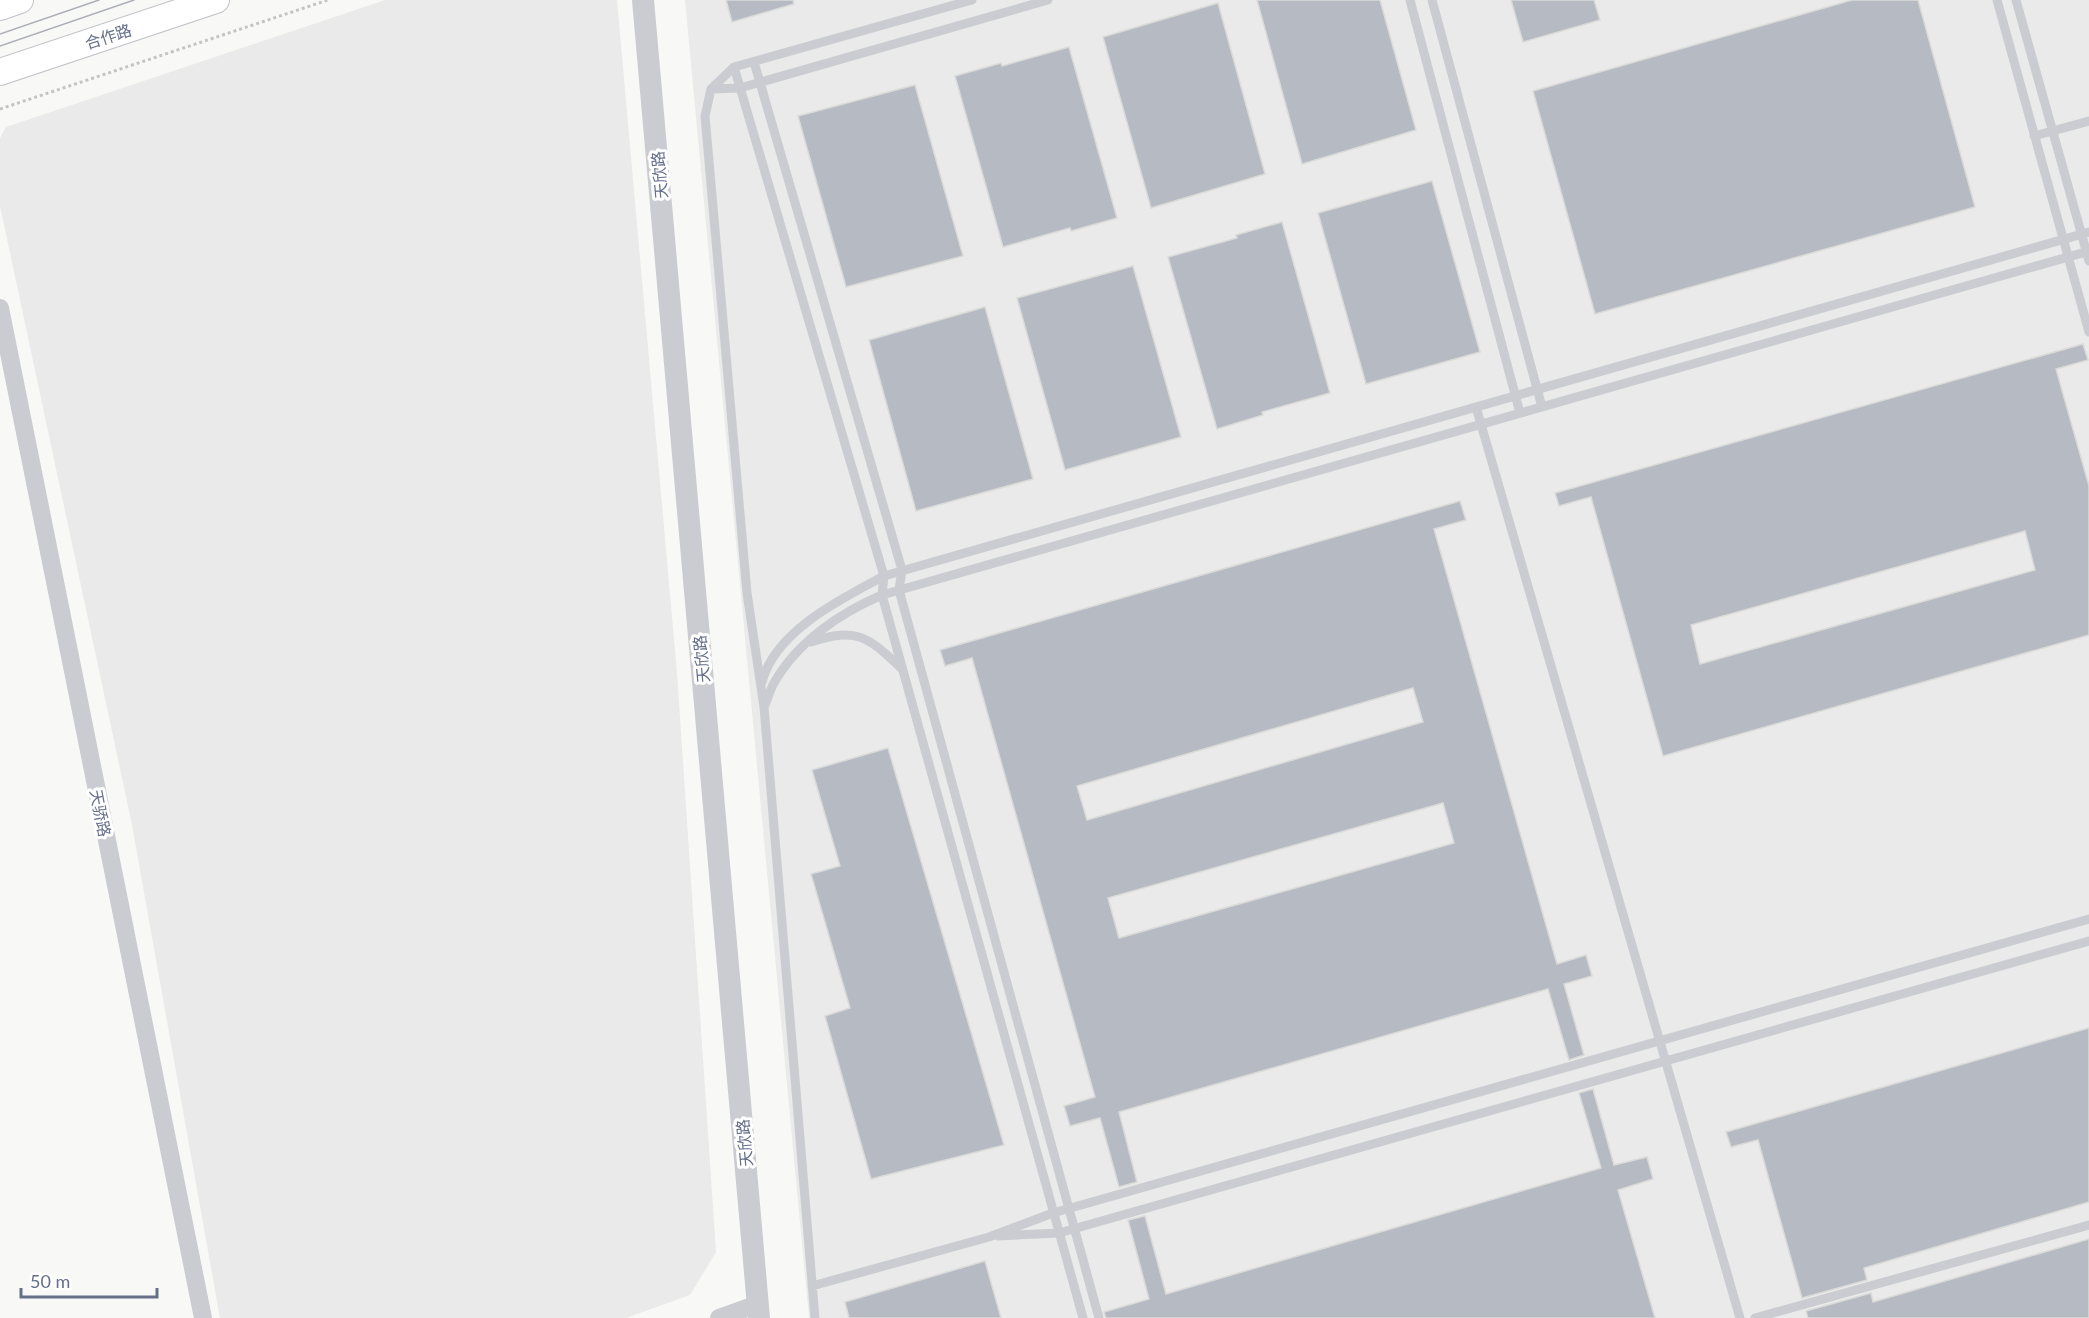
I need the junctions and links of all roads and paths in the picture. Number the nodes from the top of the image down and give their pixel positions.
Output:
1 (20, 0) edge
2 (216, 0) edge
3 (328, 0) edge
4 (644, 0) edge
5 (972, 0) edge
6 (1048, 0) edge
7 (1410, 0) edge
8 (1432, 0) edge
9 (1997, 0) edge
10 (2016, 0) edge
11 (0, 7) edge
12 (754, 62) junction
13 (734, 67) junction
14 (0, 72) edge
15 (759, 83) junction
16 (740, 88) junction
17 (711, 89) junction
18 (0, 109) edge
19 (2089, 121) edge
20 (2053, 131) junction
21 (2034, 136) junction
22 (2085, 233) edge
23 (2063, 239) junction
24 (2088, 255) edge
25 (2068, 257) junction
26 (0, 308) edge
27 (2089, 332) edge
28 (1537, 389) junction
29 (1515, 396) junction
30 (1476, 407) junction
31 (1542, 407) junction
32 (1520, 413) junction
33 (1481, 424) junction
34 (902, 570) junction
35 (884, 576) junction
36 (899, 590) junction
37 (882, 595) junction
38 (805, 644) junction
39 (902, 669) junction
40 (764, 707) junction
41 (2089, 918) edge
42 (2089, 941) edge
43 (1659, 1041) junction
44 (1665, 1061) junction
45 (1069, 1209) junction
46 (1053, 1213) junction
47 (2089, 1225) edge
48 (1074, 1229) junction
49 (1059, 1233) junction
50 (989, 1237) junction
51 (812, 1286) junction
52 (759, 1311) edge
53 (202, 1318) edge
54 (719, 1318) edge
55 (815, 1318) edge
56 (1083, 1318) edge
57 (1099, 1318) edge
58 (1740, 1318) edge
59 (1755, 1318) edge

1 - 11 main road
2 - 14 main road, 合作路
3 - 18 path
4 - 52 street, 天欣路
5 - 12 lane
6 - 15 lane
7 - 29 lane
8 - 28 lane
9 - 21 lane
10 - 20 lane
12 - 13 lane
12 - 15 lane
13 - 16 lane
13 - 17 lane
15 - 16 lane
15 - 34 lane
16 - 17 lane
16 - 35 lane
17 - 40 lane
19 - 20 lane
20 - 21 lane
20 - 22 lane
21 - 23 lane
22 - 23 lane
22 - 24 lane
23 - 25 lane
23 - 28 lane
24 - 25 lane
25 - 27 lane
25 - 31 lane
26 - 53 street, 天骄路
28 - 29 lane
28 - 31 lane
29 - 30 lane
29 - 32 lane
30 - 33 lane
30 - 34 lane
31 - 32 lane
32 - 33 lane
33 - 36 lane
33 - 43 lane
34 - 35 lane
34 - 36 lane
35 - 37 lane
35 - 40 lane
36 - 37 lane
36 - 45 lane
37 - 38 lane
37 - 39 lane
38 - 39 lane
38 - 40 lane
39 - 46 lane
40 - 51 lane
41 - 43 lane
42 - 44 lane
43 - 44 lane
43 - 45 lane
44 - 48 lane
44 - 58 lane
45 - 46 lane
45 - 48 lane
46 - 49 lane
46 - 50 lane
47 - 59 lane
48 - 49 lane
48 - 57 lane
49 - 50 lane
49 - 56 lane
50 - 51 lane
51 - 55 lane
52 - 54 street

